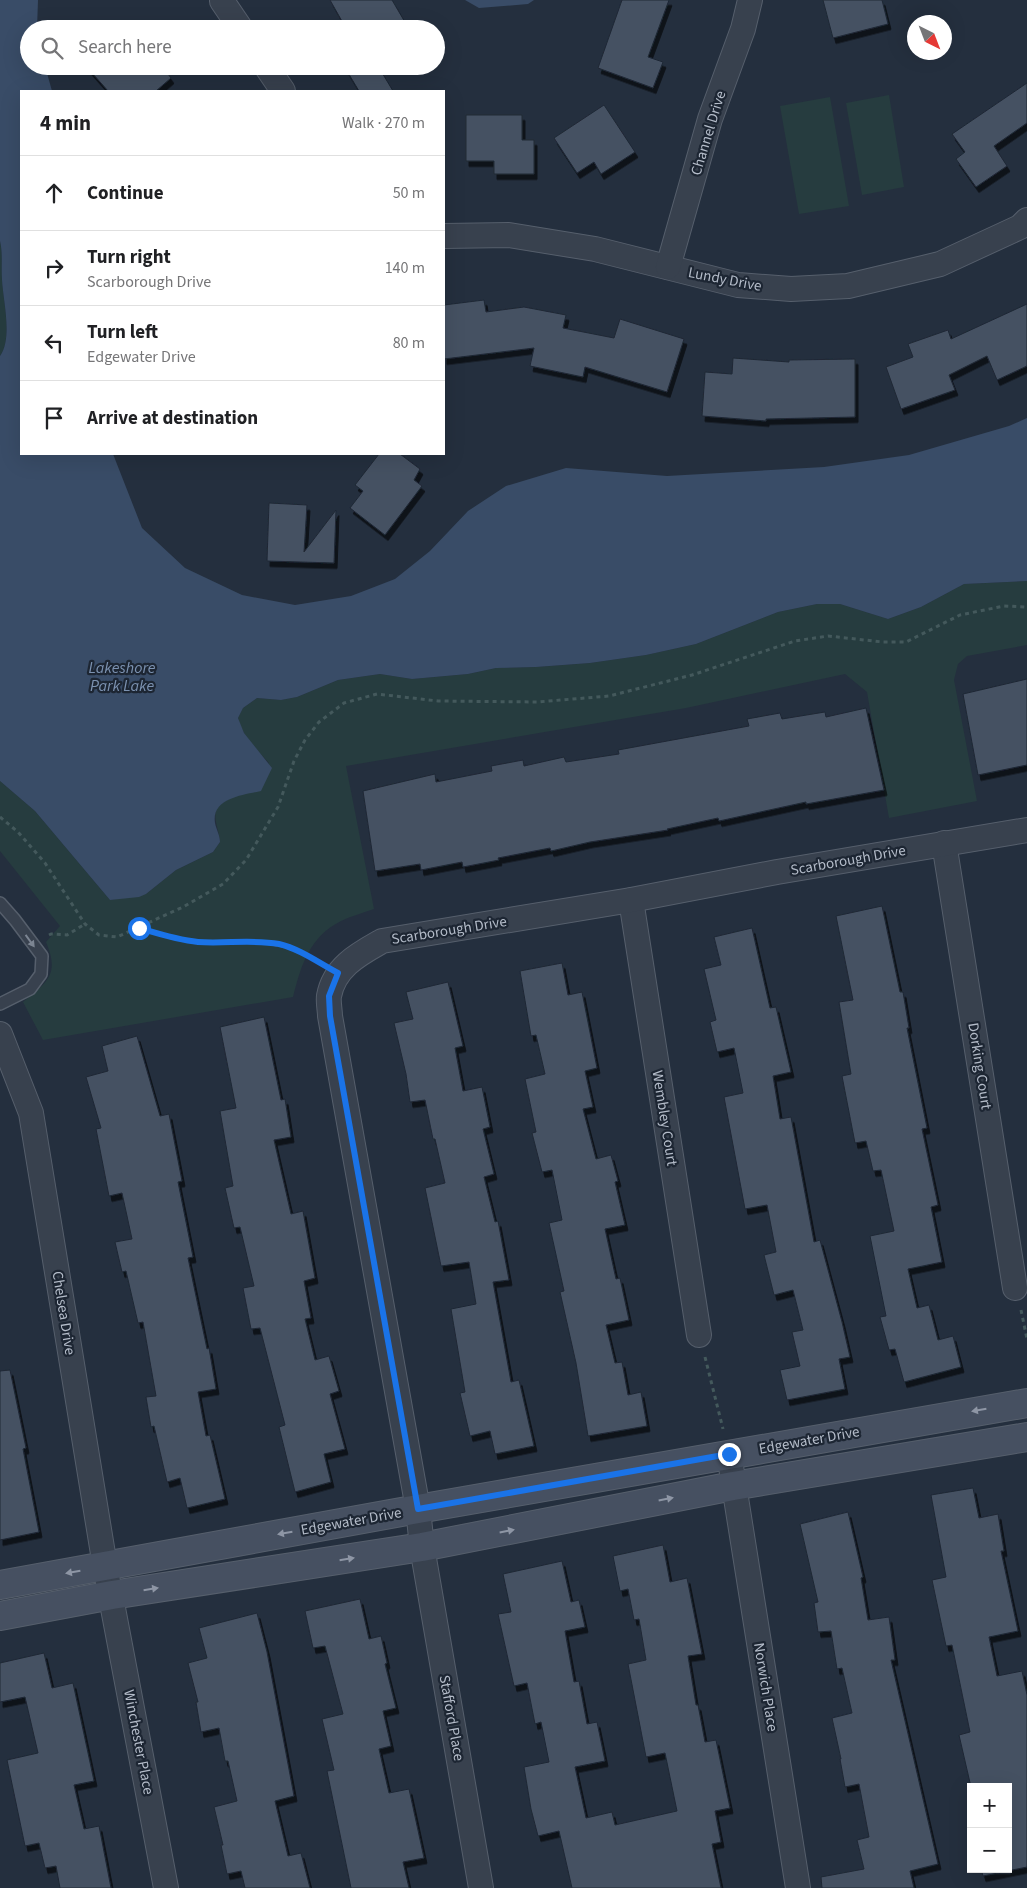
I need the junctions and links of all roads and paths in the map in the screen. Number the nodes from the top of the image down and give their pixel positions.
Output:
1 (750, 0) edge
2 (222, 1) edge
3 (235, 20) edge
4 (272, 75) edge
5 (282, 90) edge
6 (1027, 220) edge
7 (445, 236) edge
8 (668, 267) junction
9 (1027, 607) edge
10 (0, 817) edge
11 (1027, 830) edge
12 (944, 843) junction
13 (630, 900) junction
14 (0, 903) edge
15 (85, 924) junction
16 (139, 928) junction
17 (34, 946) junction
18 (338, 973) junction
19 (0, 1004) edge
20 (0, 1034) edge
21 (1016, 1288) dead end
22 (699, 1335) joint
23 (1027, 1403) edge
24 (1027, 1437) edge
25 (729, 1454) junction
26 (734, 1486) junction
27 (418, 1509) junction
28 (422, 1547) junction
29 (106, 1566) junction
30 (0, 1585) edge
31 (112, 1595) junction
32 (0, 1616) edge
33 (166, 1888) edge
34 (481, 1888) edge
35 (798, 1888) edge

1 - 8 street, Channel Drive
2 - 3 street
4 - 5 street
6 - 8 street, Lundy Drive
7 - 8 street, Lundy Drive
9 - 16 path
10 - 15 path
11 - 12 street, Scarborough Drive
12 - 13 street, Scarborough Drive
12 - 21 street, Dorking Court
13 - 18 street, Scarborough Drive
13 - 22 street, Wembley Court
14 -> 17 lane
15 - 16 path
15 - 17 path
16 - 18 path
17 - 19 lane
18 - 27 street, Scarborough Drive
20 - 29 street, Chelsea Drive
22 - 25 path
23 -> 25 street, Edgewater Drive
24 - 26 street
25 - 26 street, Norwich Place
25 - 27 street, Edgewater Drive
28 -> 26 street
26 - 35 street, Norwich Place
27 - 28 street, Scarborough Drive
27 -> 29 street, Edgewater Drive
31 -> 28 street
28 - 34 street, Stafford Place
29 -> 30 street, Edgewater Drive
29 - 31 street, Chelsea Drive
31 - 32 street
31 - 33 street, Winchester Place

